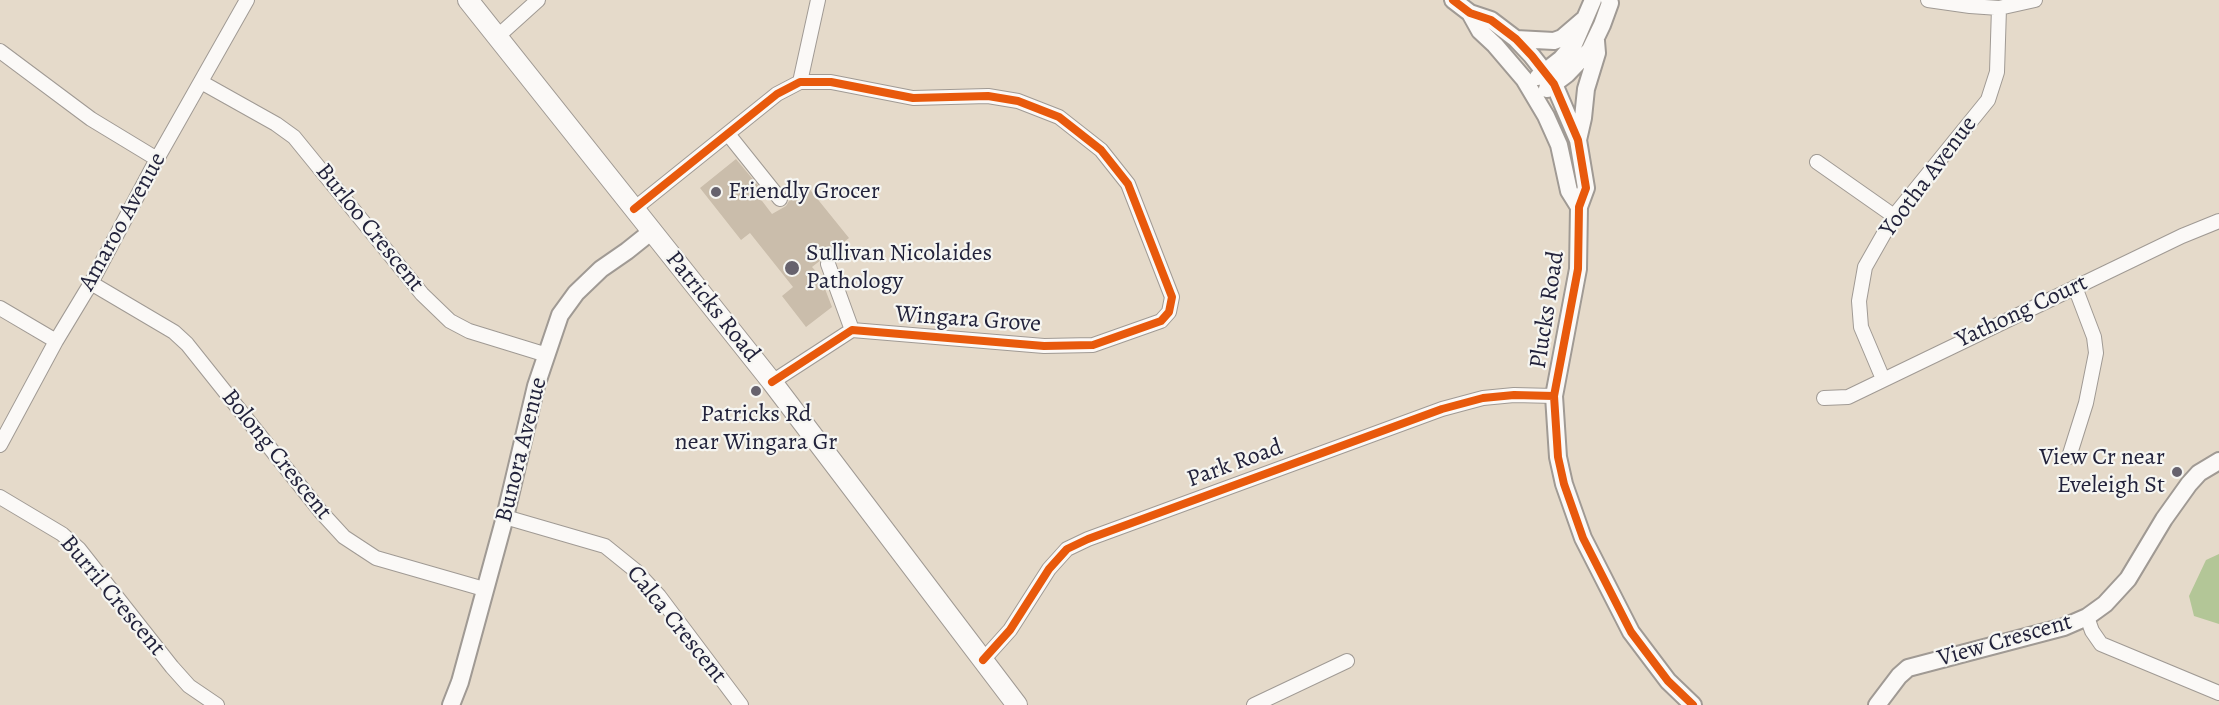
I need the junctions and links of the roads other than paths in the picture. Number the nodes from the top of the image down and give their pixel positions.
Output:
1 (247, 0) edge
2 (468, 0) edge
3 (538, 0) edge
4 (818, 0) edge
5 (1453, 0) edge
6 (1593, 0) edge
7 (1609, 0) edge
8 (1928, 0) edge
9 (2036, 0) edge
10 (1999, 8) junction
11 (1470, 13) junction
12 (1586, 17) junction
13 (497, 37) junction
14 (1596, 37) junction
15 (1516, 39) junction
16 (0, 51) edge
17 (1550, 78) junction
18 (201, 82) junction
19 (800, 82) junction
20 (1531, 91) junction
21 (728, 134) junction
22 (1578, 140) junction
23 (157, 159) junction
24 (1816, 162) dead end
25 (780, 199) dead end
26 (1579, 207) junction
27 (634, 209) junction
28 (1894, 216) junction
29 (2219, 221) edge
30 (652, 231) junction
31 (828, 264) dead end
32 (91, 283) junction
33 (2075, 287) junction
34 (0, 308) edge
35 (852, 330) junction
36 (56, 341) junction
37 (547, 355) junction
38 (1883, 379) junction
39 (772, 382) junction
40 (1554, 396) junction
41 (1824, 398) dead end
42 (0, 445) edge
43 (2069, 458) dead end
44 (2219, 461) edge
45 (0, 497) edge
46 (505, 517) junction
47 (484, 589) junction
48 (2087, 617) junction
49 (983, 660) junction
50 (1347, 661) dead end
51 (2219, 693) edge
52 (217, 705) edge
53 (452, 705) edge
54 (741, 705) edge
55 (1017, 705) edge
56 (1254, 705) edge
57 (1693, 705) edge
58 (1877, 705) edge

1 - 18 street, Amaroo Avenue
2 - 13 main road, Patricks Road
3 - 13 street
4 - 19 street
5 - 11 street
6 - 12 street
7 - 14 street
8 - 10 street
9 - 10 street
10 - 28 street, Yootha Avenue
11 - 15 street, Plucks Road
11 - 20 street, Plucks Road
12 - 15 street
12 - 17 street
13 - 27 main road, Patricks Road
14 - 17 street
14 - 22 street
15 - 17 street, Plucks Road
16 - 23 street
17 - 20 street
17 - 22 street, Plucks Road
18 - 23 street, Amaroo Avenue
18 - 37 street, Burloo Crescent
19 - 21 street
19 - 35 street, Wingara Grove
20 - 26 street, Plucks Road
21 - 25 street
21 - 27 street
22 - 26 street, Plucks Road
23 - 32 street, Amaroo Avenue
24 - 28 street
26 - 40 street, Plucks Road
27 - 30 main road, Patricks Road
28 - 38 street, Yootha Avenue
29 - 33 street, Yathong Court
30 - 37 street, Bunora Avenue
30 - 39 main road, Patricks Road
31 - 35 street
32 - 36 street, Amaroo Avenue
32 - 47 street, Bolong Crescent
33 - 38 street, Yathong Court
33 - 43 street
34 - 36 street
35 - 39 street
36 - 42 street, Amaroo Avenue
37 - 46 street, Bunora Avenue
38 - 41 street, Yathong Court
39 - 49 main road, Patricks Road
40 - 49 street, Park Road
40 - 57 street, Plucks Road
44 - 48 street, View Crescent
45 - 52 street, Burril Crescent
46 - 47 street, Bunora Avenue
46 - 54 street, Calca Crescent
47 - 53 street, Bunora Avenue
48 - 51 street
48 - 58 street, View Crescent
49 - 55 main road, Patricks Road
50 - 56 street

